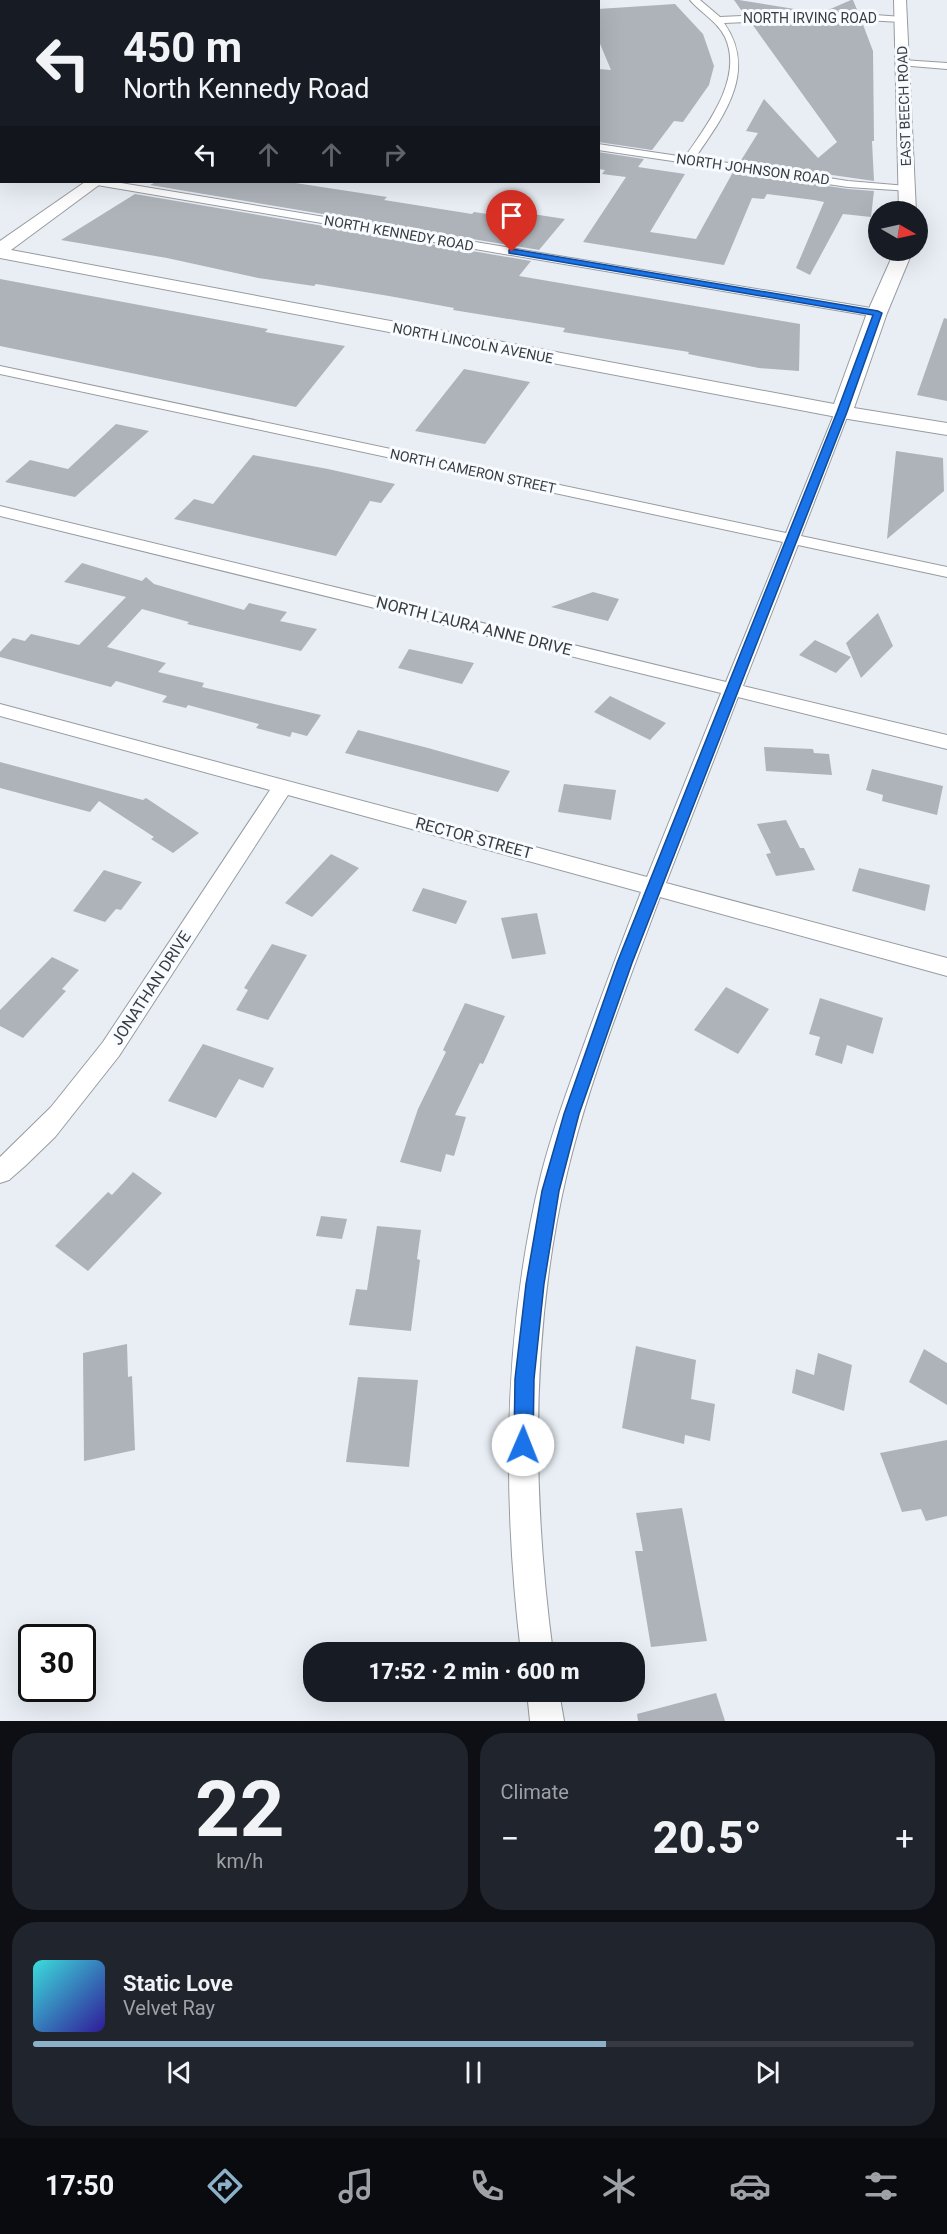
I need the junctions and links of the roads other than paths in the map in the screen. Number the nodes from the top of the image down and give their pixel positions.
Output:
1 (694, 0) edge
2 (900, 0) edge
3 (900, 19) junction
4 (720, 20) junction
5 (902, 63) junction
6 (947, 66) edge
7 (600, 147) edge
8 (688, 160) junction
9 (95, 183) edge
10 (102, 183) edge
11 (907, 189) junction
12 (908, 201) edge
13 (0, 251) edge
14 (899, 261) edge
15 (878, 313) junction
16 (0, 370) edge
17 (842, 412) junction
18 (947, 429) edge
19 (0, 511) edge
20 (792, 539) junction
21 (947, 572) edge
22 (733, 689) junction
23 (0, 710) edge
24 (947, 742) edge
25 (283, 787) junction
26 (654, 886) junction
27 (947, 967) edge
28 (0, 1173) edge
29 (535, 1642) edge
30 (544, 1702) edge
31 (547, 1721) edge

1 - 4 street
2 - 3 street, EAST BEECH ROAD
3 - 4 street, NORTH IRVING ROAD
3 - 5 street, EAST BEECH ROAD
4 - 8 street
5 - 6 street
5 - 11 street, EAST BEECH ROAD
7 - 8 street, NORTH JOHNSON ROAD
8 - 11 street, NORTH JOHNSON ROAD
9 - 13 street
10 - 15 street, NORTH KENNEDY ROAD
11 - 12 street, EAST BEECH ROAD
13 - 17 street, NORTH LINCOLN AVENUE
14 - 15 street
15 - 17 street
16 - 20 street, NORTH CAMERON STREET
17 - 18 street, NORTH LINCOLN AVENUE
17 - 20 street
19 - 22 street, NORTH LAURA ANNE DRIVE
20 - 21 street, NORTH CAMERON STREET
20 - 22 street
22 - 24 street, NORTH LAURA ANNE DRIVE
22 - 26 street
23 - 25 street, RECTOR STREET
25 - 26 street, RECTOR STREET
25 - 28 street, JONATHAN DRIVE
26 - 27 street, RECTOR STREET
26 - 29 street
30 - 31 street

